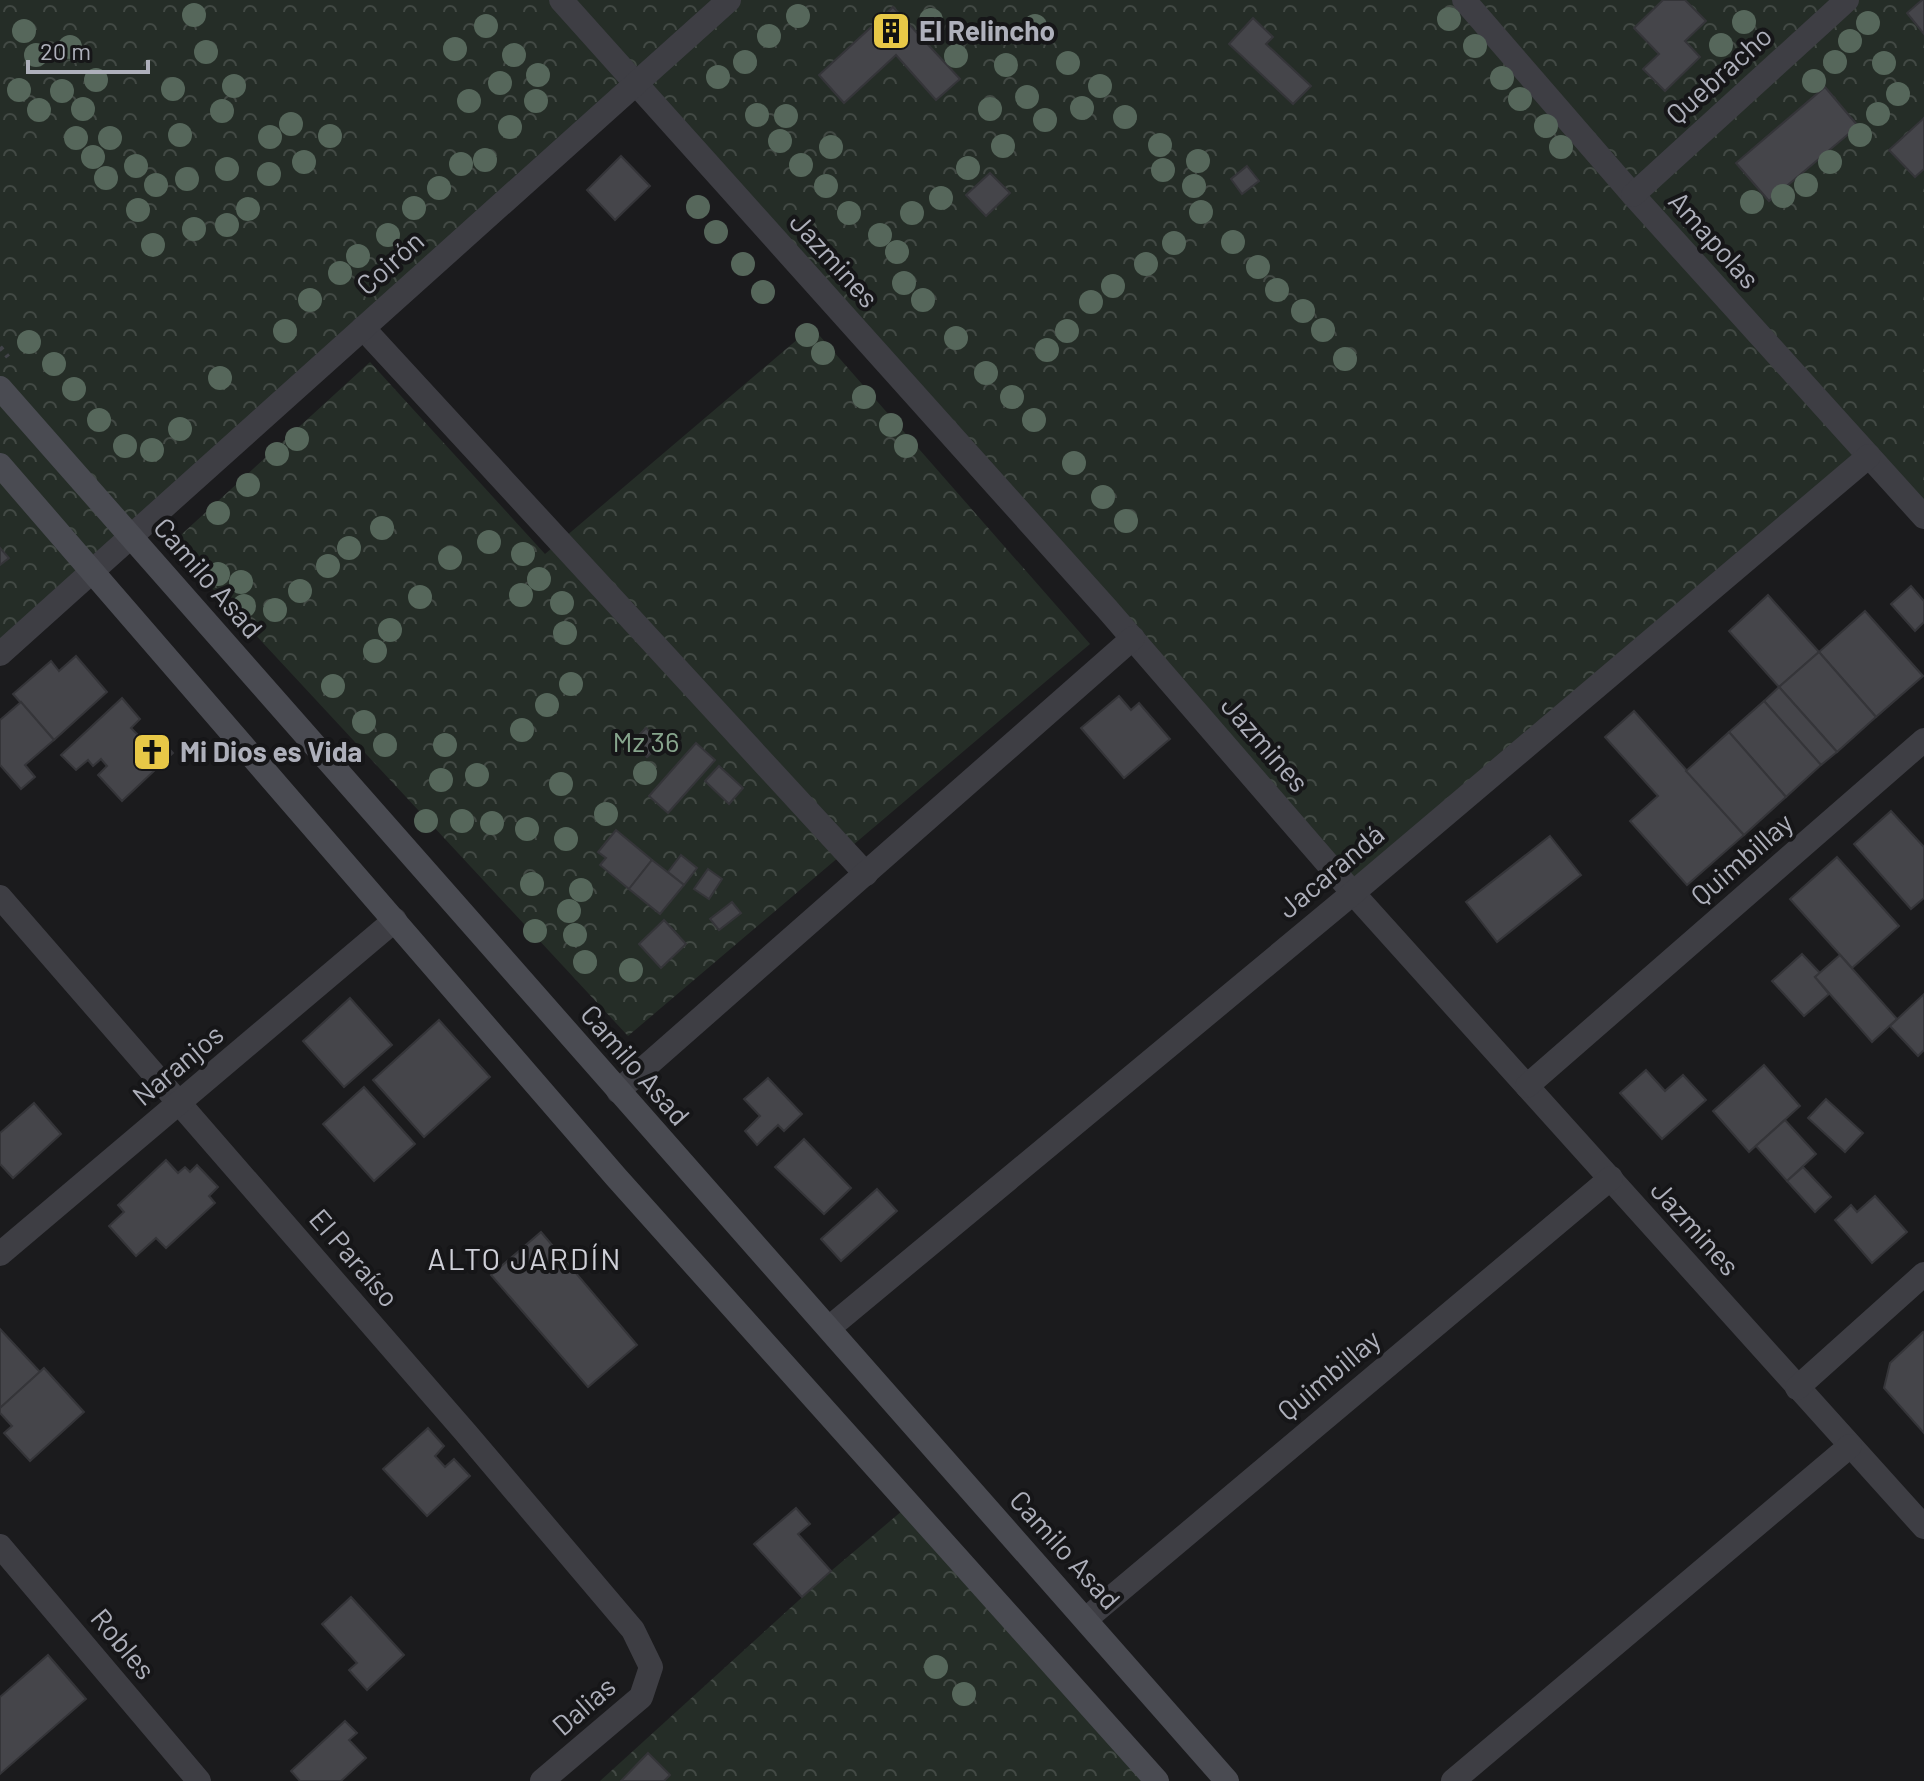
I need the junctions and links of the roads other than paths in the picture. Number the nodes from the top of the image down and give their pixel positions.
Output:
1 (561, 0) edge
2 (729, 0) edge
3 (1464, 0) edge
4 (1847, 0) edge
5 (635, 83) junction
6 (1633, 195) junction
7 (363, 328) junction
8 (0, 388) edge
9 (1869, 456) junction
10 (0, 465) edge
11 (1924, 517) edge
12 (130, 535) junction
13 (92, 571) junction
14 (1133, 638) junction
15 (0, 654) edge
16 (1924, 740) edge
17 (866, 874) junction
18 (1353, 893) junction
19 (0, 897) edge
20 (395, 920) junction
21 (1527, 1086) junction
22 (618, 1091) junction
23 (179, 1103) junction
24 (1611, 1178) junction
25 (0, 1254) edge
26 (1924, 1274) edge
27 (829, 1328) junction
28 (1797, 1388) junction
29 (1850, 1446) junction
30 (1924, 1527) edge
31 (0, 1546) edge
32 (1086, 1619) junction
33 (651, 1667) joint
34 (199, 1781) edge
35 (542, 1781) edge
36 (1157, 1781) edge
37 (1227, 1781) edge
38 (1453, 1781) edge

1 - 5 street, Jazmines
2 - 5 street, Coirón
3 - 6 street, Amapolas
4 - 6 street, Quebracho
5 - 7 street, Coirón
5 - 14 street, Jazmines
6 - 9 street, Amapolas
7 - 12 street, Coirón
7 - 17 street
8 - 12 street, Camilo Asad
9 - 11 street, Amapolas
9 - 18 street, Jacarandá
10 - 13 street
12 - 13 street, Coirón
12 - 22 street, Camilo Asad
13 - 15 street, Coirón
13 - 20 street
14 - 17 street
14 - 18 street, Jazmines
16 - 21 street, Quimbillay
17 - 22 street
18 - 21 street, Jazmines
18 - 27 street, Jacarandá
19 - 23 street, El Paraíso
20 - 23 street, Naranjos
20 - 36 street
21 - 24 street, Jazmines
22 - 27 street, Camilo Asad
23 - 25 street, Naranjos
23 - 33 street, El Paraíso
24 - 28 street, Jazmines
24 - 32 street, Quimbillay
26 - 28 street
27 - 32 street, Camilo Asad
28 - 29 street, Jazmines
29 - 30 street, Jazmines
29 - 38 street
31 - 34 street, Robles
32 - 37 street, Camilo Asad
33 - 35 street, Dalias

